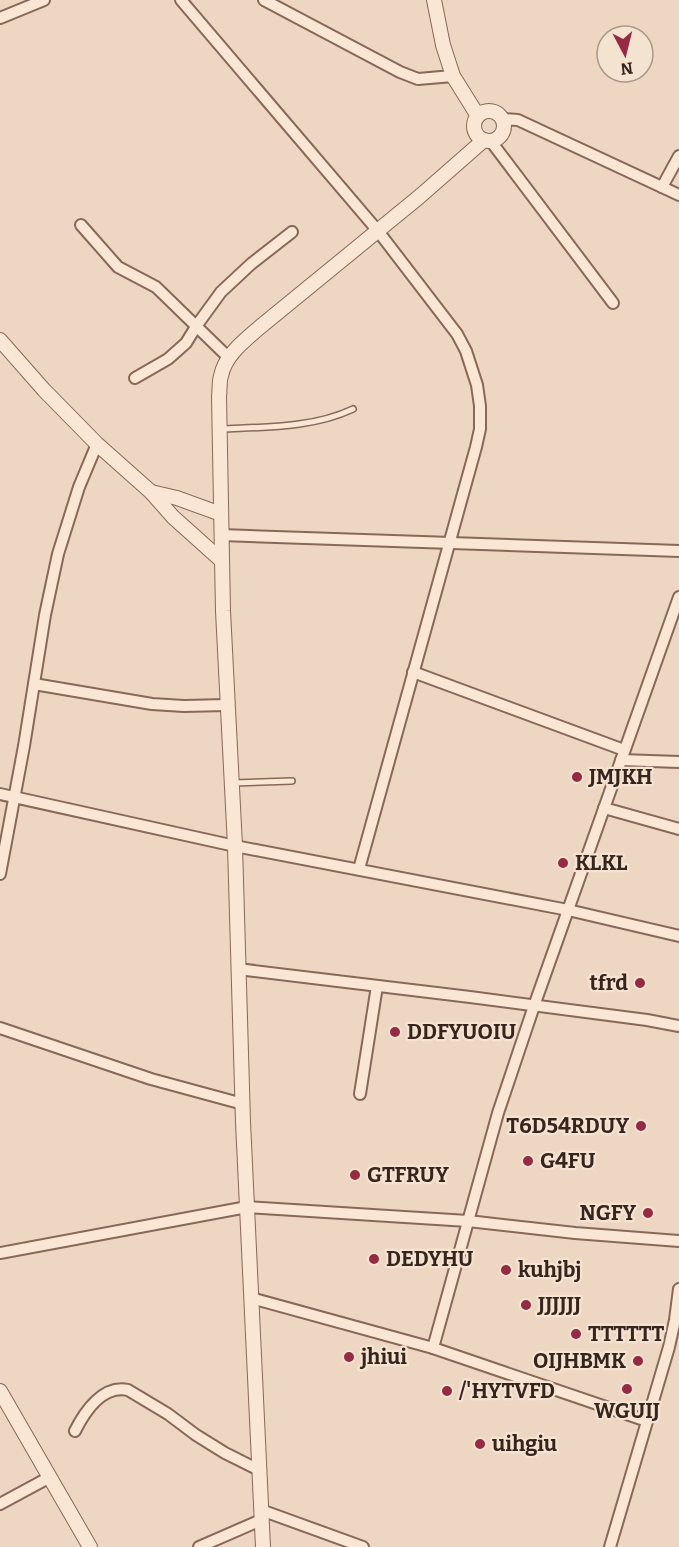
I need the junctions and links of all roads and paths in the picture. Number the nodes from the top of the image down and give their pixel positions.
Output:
1 (44, 0) edge
2 (182, 0) edge
3 (264, 0) edge
4 (434, 0) edge
5 (0, 18) edge
6 (453, 76) junction
7 (478, 116) junction
8 (502, 119) junction
9 (487, 140) junction
10 (679, 156) edge
11 (662, 187) junction
12 (679, 195) edge
13 (81, 225) dead end
14 (378, 231) junction
15 (292, 232) dead end
16 (613, 303) dead end
17 (197, 325) junction
18 (0, 340) edge
19 (229, 358) junction
20 (135, 378) dead end
21 (353, 409) dead end
22 (220, 429) junction
23 (97, 444) junction
24 (151, 492) junction
25 (221, 514) junction
26 (221, 534) junction
27 (449, 542) junction
28 (679, 550) edge
29 (221, 560) junction
30 (679, 597) edge
31 (413, 672) junction
32 (34, 684) junction
33 (227, 705) junction
34 (623, 755) junction
35 (679, 762) edge
36 (291, 781) dead end
37 (231, 783) junction
38 (0, 794) edge
39 (14, 797) junction
40 (604, 808) junction
41 (679, 829) edge
42 (235, 846) junction
43 (359, 869) junction
44 (0, 874) edge
45 (568, 910) junction
46 (679, 936) edge
47 (238, 969) junction
48 (377, 986) junction
49 (534, 1006) junction
50 (679, 1026) edge
51 (0, 1028) edge
52 (360, 1094) dead end
53 (243, 1104) junction
54 (247, 1207) junction
55 (468, 1221) junction
56 (679, 1241) edge
57 (0, 1253) edge
58 (679, 1290) edge
59 (251, 1298) junction
60 (433, 1348) junction
61 (0, 1391) edge
62 (647, 1421) junction
63 (75, 1431) dead end
64 (259, 1470) junction
65 (50, 1477) junction
66 (0, 1504) edge
67 (261, 1515) junction
68 (90, 1547) edge
69 (199, 1547) edge
70 (263, 1547) edge
71 (363, 1547) edge
72 (610, 1547) edge

1 - 5 street
2 - 14 street
3 - 6 street
4 - 6 street
6 - 7 street
7 - 8 street
7 - 9 street
8 - 9 street
8 - 11 street
9 - 14 street
9 - 16 street
10 - 11 street
11 - 12 street
13 - 17 street
14 - 19 street
14 - 27 street
15 - 17 street
17 - 19 street
17 - 20 street
18 - 23 street
19 - 22 street
21 - 22 lane
22 - 25 street
23 - 24 street
23 - 32 street
24 - 25 street
24 - 29 street
25 - 26 street
26 - 27 street
26 - 29 street
27 - 28 street
27 - 31 street
29 - 33 street
30 - 34 street
31 - 34 street
31 - 43 street
32 - 33 street
32 - 39 street
33 - 37 street
34 - 35 street
34 - 40 street
36 - 37 lane
37 - 42 street
38 - 39 street
39 - 42 street
39 - 44 street
40 - 41 street
40 - 45 street
42 - 43 street
42 - 47 street
43 - 45 street
45 - 46 street
45 - 49 street
47 - 48 street
47 - 53 street
48 - 49 street
48 - 52 street
49 - 50 street
49 - 55 street
51 - 53 street
53 - 54 street
54 - 55 street
54 - 57 street
54 - 59 street
55 - 56 street
55 - 60 street
58 - 62 street
59 - 60 street
59 - 64 street
60 - 62 street
61 - 65 street
62 - 72 street
63 - 64 street
64 - 67 street
65 - 66 street
65 - 68 street
67 - 69 street
67 - 70 street
67 - 71 street

